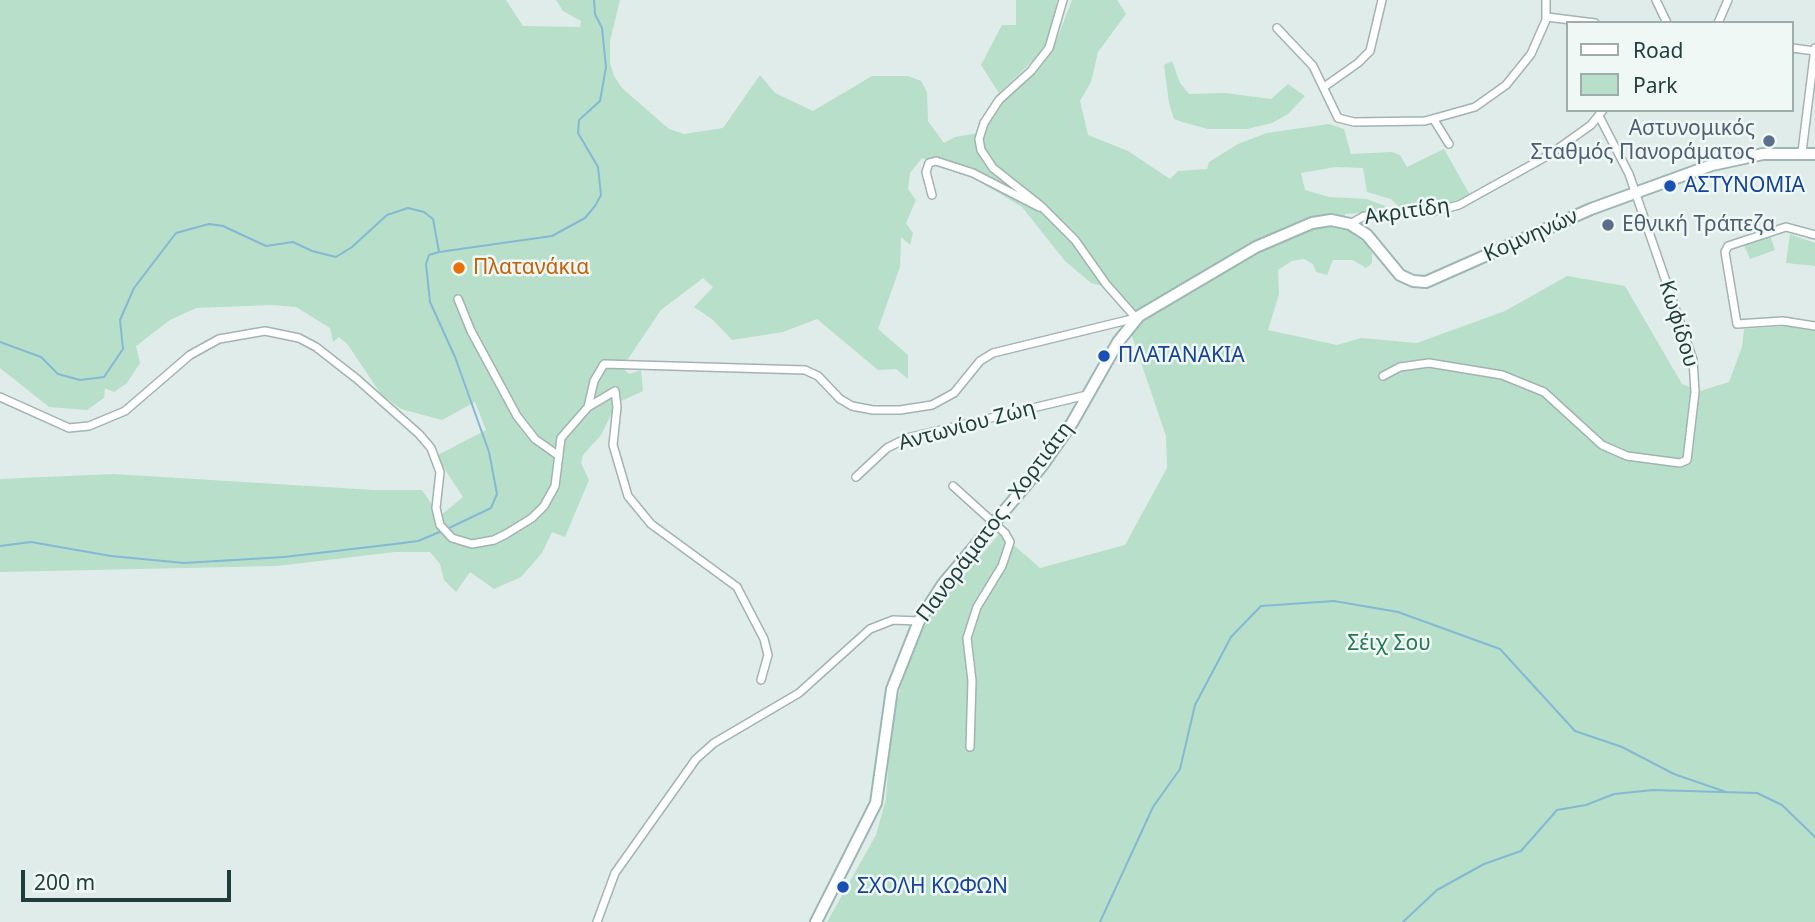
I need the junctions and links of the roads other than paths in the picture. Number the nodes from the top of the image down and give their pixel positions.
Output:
1 (1063, 0) edge
2 (1382, 0) edge
3 (1546, 0) edge
4 (1656, 0) edge
5 (1728, 0) edge
6 (1547, 17) junction
7 (1579, 21) edge
8 (1666, 21) edge
9 (1719, 21) edge
10 (1277, 28) dead end
11 (1794, 48) edge
12 (1815, 50) edge
13 (1324, 87) junction
14 (1601, 113) edge
15 (1434, 120) junction
16 (1449, 144) dead end
17 (1802, 152) junction
18 (1815, 154) edge
19 (1634, 192) junction
20 (932, 195) dead end
21 (1046, 210) junction
22 (1350, 224) junction
23 (1815, 234) edge
24 (458, 299) dead end
25 (1137, 318) junction
26 (1815, 326) edge
27 (1383, 376) dead end
28 (1088, 395) junction
29 (0, 397) edge
30 (588, 407) junction
31 (559, 456) junction
32 (856, 477) dead end
33 (953, 486) dead end
34 (993, 524) junction
35 (919, 621) junction
36 (761, 680) dead end
37 (970, 747) dead end
38 (597, 922) edge
39 (816, 922) edge

1 - 21 street
2 - 13 street
3 - 6 street
4 - 8 street
5 - 9 street
6 - 7 street
6 - 15 street
10 - 13 street
11 - 12 street
12 - 17 street
13 - 15 street
14 - 19 street, Κωφίδου
14 - 22 street, Ακριτίδη
15 - 16 street
17 - 18 main road, Κομνηνών
17 - 19 main road, Κομνηνών
19 - 22 main road, Κομνηνών
19 - 27 street, Κωφίδου
20 - 21 street
21 - 25 street
22 - 25 main road, Πανοράματος - Χορτιάτη
23 - 26 street
24 - 31 street
25 - 28 main road, Πανοράματος - Χορτιάτη
25 - 30 street
28 - 32 street, Αντωνίου Ζώη
28 - 34 main road, Πανοράματος - Χορτιάτη
29 - 31 street
30 - 31 street
30 - 36 street
33 - 34 street
34 - 35 main road, Πανοράματος - Χορτιάτη
34 - 37 street
35 - 38 street
35 - 39 main road, Πανοράματος - Χορτιάτη

